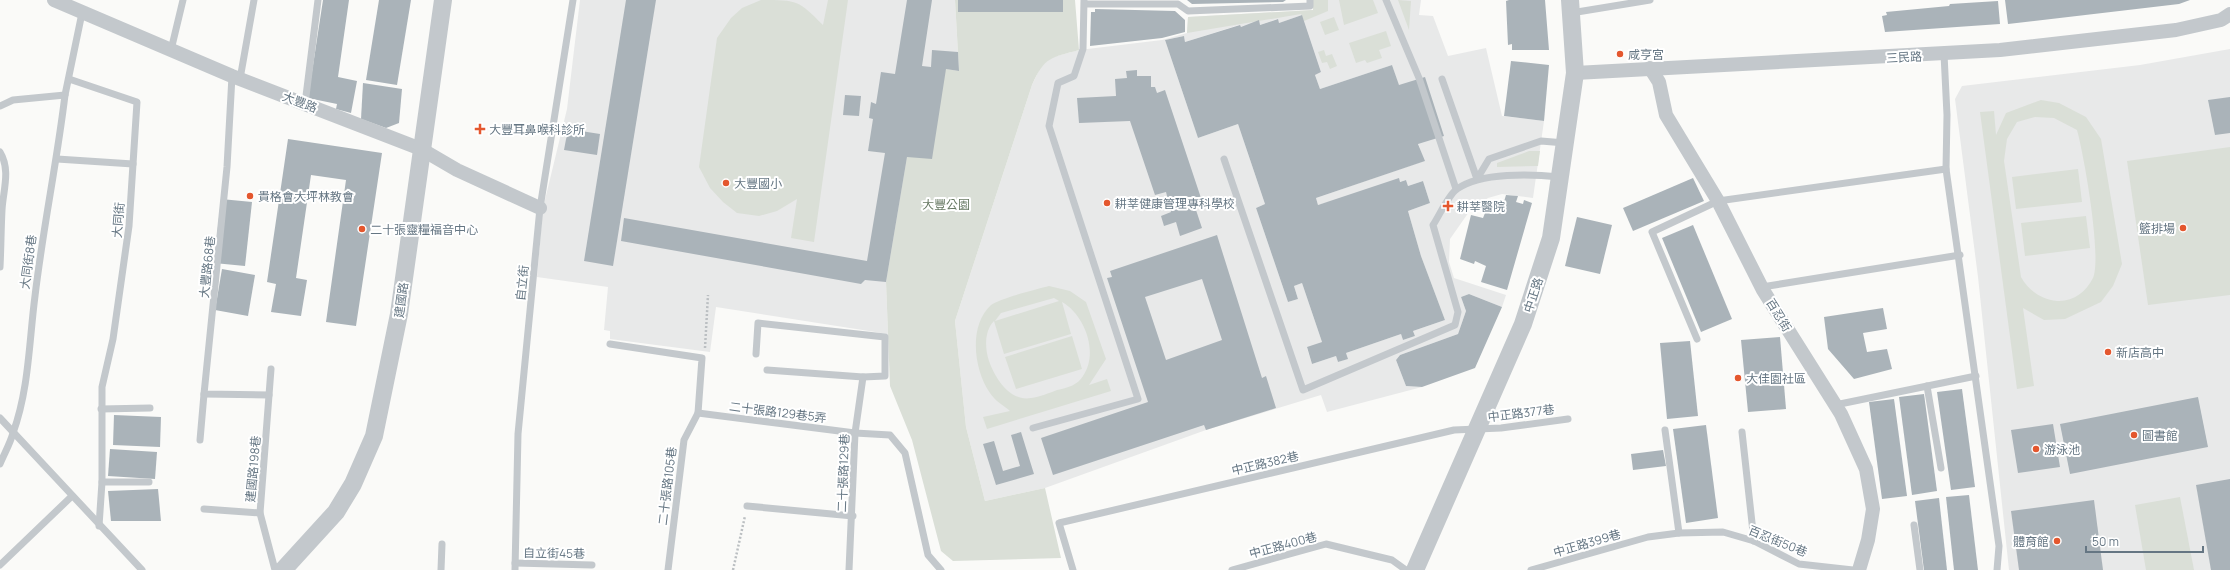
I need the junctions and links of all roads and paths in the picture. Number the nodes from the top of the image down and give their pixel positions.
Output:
1 (54, 0) edge
2 (183, 0) edge
3 (254, 0) edge
4 (318, 0) edge
5 (443, 0) edge
6 (574, 0) edge
7 (1310, 0) edge
8 (1386, 0) edge
9 (1650, 0) edge
10 (1085, 2) edge
11 (1570, 6) edge
12 (82, 13) junction
13 (2229, 19) edge
14 (171, 50) junction
15 (1944, 54) junction
16 (1650, 68) junction
17 (1575, 73) junction
18 (236, 78) junction
19 (68, 79) junction
20 (1442, 79) dead end
21 (65, 95) junction
22 (304, 104) junction
23 (0, 106) edge
24 (1565, 143) junction
25 (421, 150) junction
26 (0, 152) edge
27 (57, 159) junction
28 (1224, 159) dead end
29 (132, 164) junction
30 (1946, 169) junction
31 (1560, 177) junction
32 (1476, 179) junction
33 (1456, 189) junction
34 (1718, 201) junction
35 (542, 208) junction
36 (1960, 255) junction
37 (0, 267) edge
38 (1762, 287) junction
39 (708, 295) dead end
40 (1697, 339) dead end
41 (610, 344) dead end
42 (756, 354) dead end
43 (702, 358) junction
44 (271, 369) dead end
45 (767, 370) dead end
46 (1976, 376) junction
47 (863, 377) junction
48 (1927, 386) junction
49 (204, 394) junction
50 (269, 395) junction
51 (1836, 405) junction
52 (150, 408) dead end
53 (101, 409) junction
54 (698, 413) junction
55 (0, 418) edge
56 (1568, 419) dead end
57 (1033, 428) dead end
58 (1477, 429) junction
59 (1665, 430) dead end
60 (1742, 432) dead end
61 (13, 433) junction
62 (855, 433) junction
63 (200, 440) dead end
64 (0, 464) edge
65 (1941, 468) dead end
66 (102, 482) junction
67 (149, 482) dead end
68 (72, 496) junction
69 (748, 506) joint
70 (204, 508) dead end
71 (260, 513) junction
72 (853, 516) junction
73 (1914, 525) dead end
74 (99, 526) junction
75 (1679, 533) junction
76 (1648, 537) joint
77 (1754, 541) junction
78 (442, 544) dead end
79 (0, 565) edge
80 (592, 565) dead end
81 (515, 566) edge
82 (142, 570) edge
83 (275, 570) edge
84 (283, 570) edge
85 (441, 570) edge
86 (668, 570) edge
87 (732, 570) edge
88 (849, 570) edge
89 (941, 570) edge
90 (1073, 570) edge
91 (1232, 570) edge
92 (1406, 570) edge
93 (1415, 570) edge
94 (1531, 570) edge
95 (1853, 570) edge
96 (1859, 570) edge
97 (1920, 570) edge
98 (1997, 570) edge

1 - 12 street, 大豐路
2 - 14 lane
3 - 18 lane, 大豐路68巷
4 - 22 lane
5 - 25 street, 建國路
6 - 35 lane, 自立街
7 - 10 lane
8 - 33 lane
9 - 11 lane
10 - 57 lane
11 - 17 street, 中正路
12 - 14 street, 大豐路
12 - 19 lane
13 - 15 street, 三民路
14 - 18 street, 大豐路
15 - 16 street, 三民路
15 - 30 lane
16 - 17 street, 三民路
16 - 34 street, 百忍街
17 - 24 street, 中正路
18 - 22 street, 大豐路
18 - 49 lane, 大豐路68巷
19 - 21 lane
19 - 29 lane, 大同街
20 - 32 lane
21 - 23 lane
21 - 27 lane, 大同街8巷
22 - 25 street, 大豐路
24 - 31 street, 中正路
24 - 32 lane
25 - 35 street, 大豐路
25 - 84 street, 建國路
26 - 37 lane
27 - 29 lane
27 - 61 lane, 大同街8巷
28 - 33 lane
29 - 53 lane, 大同街
30 - 34 lane
30 - 36 lane
31 - 32 lane
31 - 58 street, 中正路
32 - 33 lane
34 - 38 street, 百忍街
34 - 40 lane
35 - 81 lane, 自立街
36 - 38 lane
36 - 46 lane
38 - 51 street, 百忍街
39 - 43 path
41 - 43 lane
42 - 47 lane
43 - 54 lane, 二十張路105巷
44 - 50 lane, 建國路198巷
45 - 47 lane
46 - 48 lane
46 - 98 lane
47 - 62 lane, 二十張路129巷
48 - 51 lane
48 - 65 lane
49 - 50 lane
49 - 63 lane, 大豐路68巷
50 - 71 lane, 建國路198巷
51 - 96 street, 百忍街
52 - 53 lane
53 - 66 lane, 大同街
54 - 62 lane, 二十張路129巷5弄
54 - 86 lane, 二十張路105巷
55 - 61 lane
56 - 58 lane, 中正路377巷
58 - 90 lane, 中正路382巷
58 - 93 street, 中正路
59 - 75 lane
60 - 77 lane
61 - 64 lane, 大同街8巷
61 - 68 lane
62 - 72 lane, 二十張路129巷
62 - 89 lane, 二十張路129巷5弄
66 - 67 lane
66 - 74 lane, 大同街
68 - 74 lane
68 - 79 lane
69 - 72 lane
69 - 87 path
70 - 71 lane
71 - 83 lane, 建國路198巷
72 - 88 lane, 二十張路129巷
73 - 97 lane
74 - 82 lane
75 - 76 lane, 百忍街50巷
75 - 77 lane, 百忍街50巷
76 - 94 lane, 中正路399巷
77 - 95 lane, 百忍街50巷
78 - 85 lane
80 - 81 lane, 自立街45巷
91 - 92 lane, 中正路400巷

